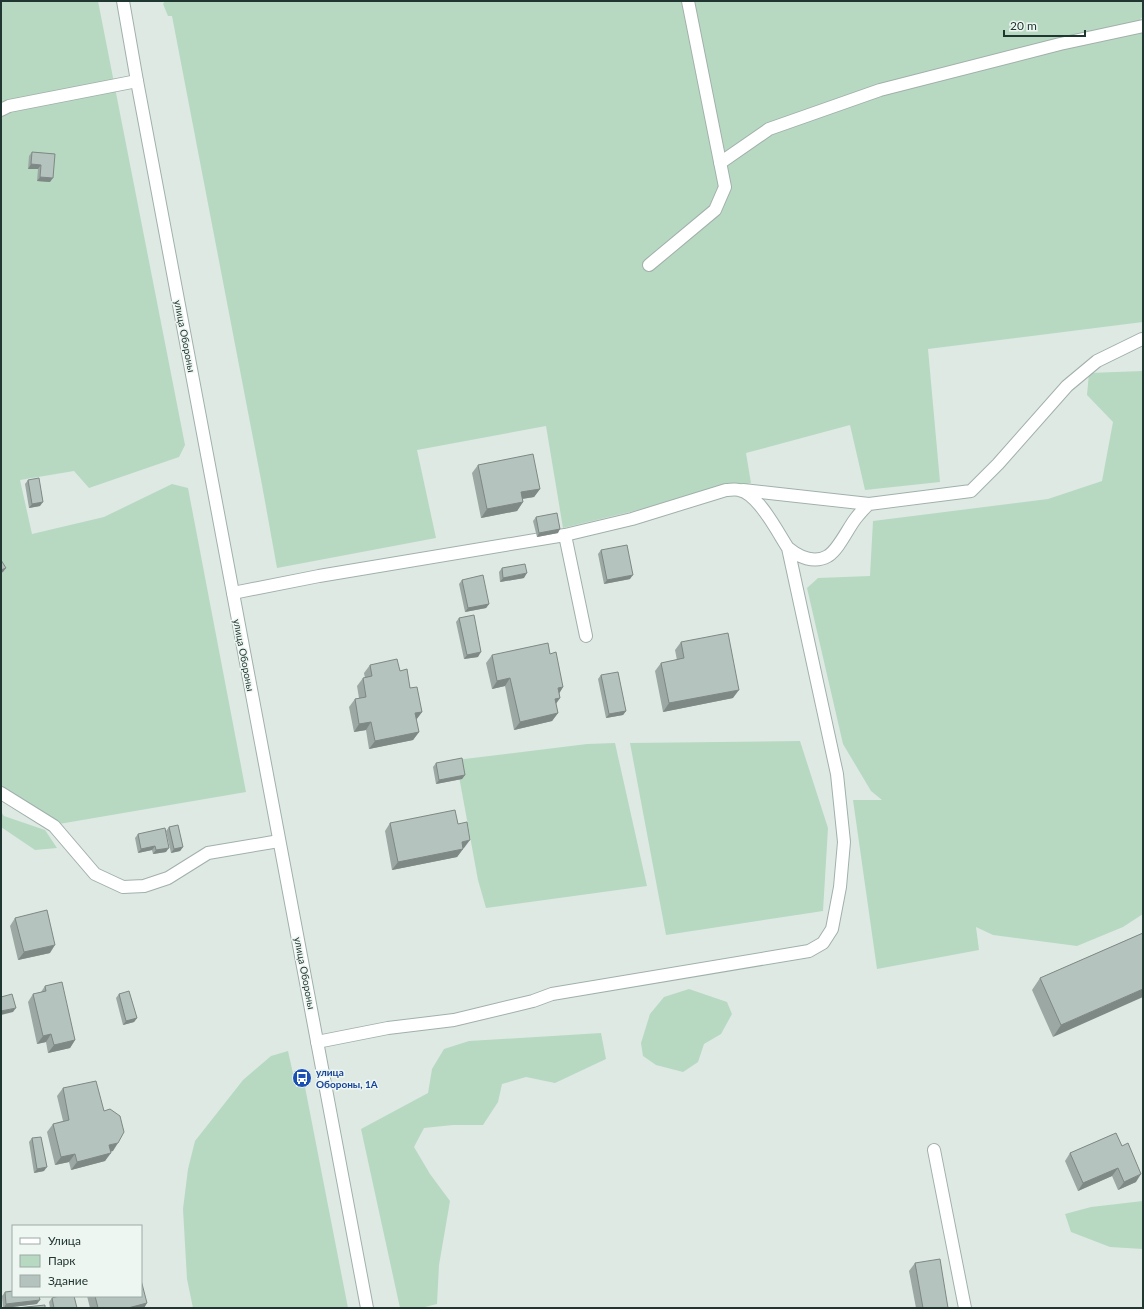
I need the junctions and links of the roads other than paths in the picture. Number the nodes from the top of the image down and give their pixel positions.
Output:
1 (123, 1) edge
2 (688, 1) edge
3 (1143, 26) edge
4 (137, 81) junction
5 (1, 110) edge
6 (720, 163) junction
7 (649, 265) dead end
8 (1142, 339) edge
9 (740, 490) junction
10 (869, 504) junction
11 (565, 535) junction
12 (788, 548) junction
13 (233, 593) junction
14 (586, 636) dead end
15 (1, 793) edge
16 (279, 841) junction
17 (318, 1042) junction
18 (934, 1150) dead end
19 (367, 1308) edge
20 (965, 1308) edge

1 - 4 street, улица Обороны
2 - 6 street
3 - 6 street
4 - 5 street
4 - 13 street, улица Обороны
6 - 7 street
8 - 10 street
9 - 10 street
9 - 11 street
9 - 12 street
10 - 12 street
11 - 13 street
11 - 14 street
12 - 17 street
13 - 16 street, улица Обороны
15 - 16 street
16 - 17 street, улица Обороны
17 - 19 street, улица Обороны
18 - 20 street

